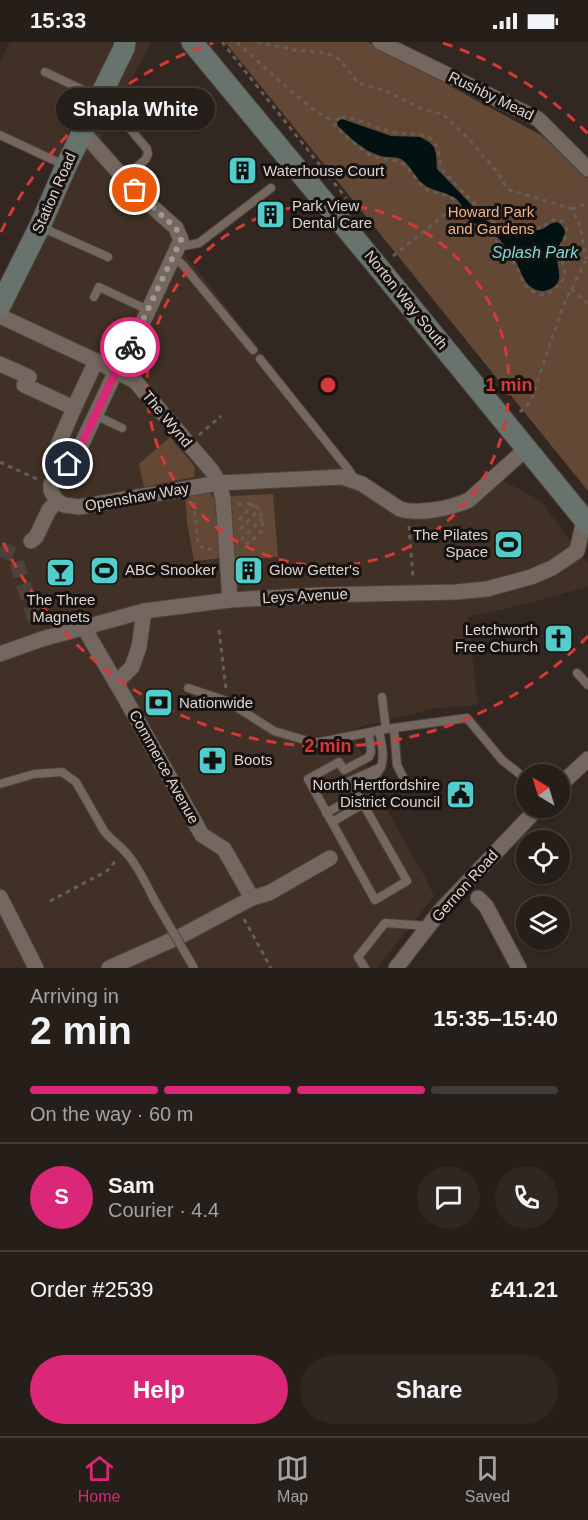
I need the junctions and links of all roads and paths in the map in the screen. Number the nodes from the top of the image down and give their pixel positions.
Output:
1 (192, 42) edge
2 (206, 42) edge
3 (237, 42) edge
4 (257, 42) edge
5 (380, 42) edge
6 (125, 44) edge
7 (45, 72) dead end
8 (222, 77) junction
9 (99, 98) junction
10 (333, 122) junction
11 (131, 130) dead end
12 (82, 131) junction
13 (0, 135) edge
14 (66, 166) junction
15 (588, 169) edge
16 (123, 178) junction
17 (271, 188) dead end
18 (588, 203) edge
19 (458, 204) junction
20 (572, 209) junction
21 (40, 226) junction
22 (175, 252) junction
23 (393, 256) dead end
24 (108, 257) dead end
25 (587, 258) edge
26 (571, 289) junction
27 (94, 297) dead end
28 (588, 304) edge
29 (0, 306) edge
30 (148, 310) junction
31 (0, 316) edge
32 (253, 350) dead end
33 (260, 359) dead end
34 (96, 361) junction
35 (0, 364) edge
36 (116, 371) junction
37 (74, 408) junction
38 (520, 411) dead end
39 (95, 415) junction
40 (221, 416) dead end
41 (122, 428) dead end
42 (189, 444) junction
43 (526, 449) junction
44 (77, 454) junction
45 (0, 462) edge
46 (355, 481) junction
47 (51, 483) junction
48 (222, 496) junction
49 (57, 501) junction
50 (260, 509) junction
51 (407, 511) junction
52 (263, 518) junction
53 (586, 522) edge
54 (31, 541) dead end
55 (230, 545) junction
56 (413, 593) junction
57 (230, 600) junction
58 (144, 611) junction
59 (84, 628) junction
60 (219, 630) dead end
61 (0, 654) edge
62 (577, 673) dead end
63 (116, 683) junction
64 (588, 685) edge
65 (188, 688) dead end
66 (381, 697) dead end
67 (227, 700) junction
68 (387, 729) junction
69 (369, 733) junction
70 (588, 759) edge
71 (344, 770) junction
72 (516, 771) edge
73 (570, 776) edge
74 (0, 784) edge
75 (407, 785) dead end
76 (354, 788) junction
77 (363, 804) junction
78 (326, 813) junction
79 (528, 818) edge
80 (332, 822) junction
81 (124, 851) junction
82 (330, 858) dead end
83 (0, 897) edge
84 (252, 898) junction
85 (478, 898) dead end
86 (50, 901) dead end
87 (239, 911) junction
88 (6, 925) edge
89 (429, 926) junction
90 (36, 968) edge
91 (109, 968) edge
92 (194, 968) edge
93 (271, 968) edge
94 (365, 968) edge
95 (396, 968) edge
96 (519, 968) edge

1 - 8 street, Norton Way South
2 - 8 street, Norton Way South
3 - 10 path
4 - 20 path
5 - 15 street, Rushby Mead
6 - 9 street, Station Road
7 - 9 lane
8 - 43 street, Norton Way South
9 - 12 street, Station Road
10 - 19 path
10 - 19 path
11 - 16 lane
12 - 14 street, Station Road
12 - 16 street
13 - 14 lane
14 - 21 street, Station Road
16 - 22 street
17 - 22 lane
18 - 20 path
19 - 23 path
20 - 25 path
21 - 24 lane
21 - 29 street, Station Road
22 - 30 street
22 - 32 lane
25 - 26 path
26 - 28 path
26 - 38 path
27 - 30 lane
30 - 36 street
31 - 34 street, The Wynd
33 - 46 lane
34 - 36 street, The Wynd
34 - 37 street
35 - 37 street
36 - 39 street
36 - 42 street, The Wynd
37 - 44 street
39 - 41 lane
39 - 44 street
40 - 42 path
42 - 48 street, The Wynd
43 - 51 street
43 - 53 street, Norton Way South
44 - 47 street
45 - 47 path
46 - 48 street, Openshaw Way
46 - 51 street, Openshaw Way
47 - 49 street
48 - 49 street, Openshaw Way
48 - 50 path
48 - 55 street
48 - 55 path
49 - 54 street
50 - 52 path
50 - 55 path
51 - 56 path
52 - 55 path
52 - 55 path
53 - 56 street, Leys Avenue
55 - 57 street
56 - 57 street, Leys Avenue
57 - 58 street, Leys Avenue
58 - 59 street, Leys Avenue
58 - 63 street
59 - 61 street, Leys Avenue
59 - 63 street, Commerce Avenue
60 - 67 path
62 - 64 lane
63 - 84 street, Commerce Avenue
65 - 67 lane
66 - 68 lane
67 - 69 lane
68 - 69 lane
68 - 72 lane
68 - 75 lane
68 - 76 lane
69 - 71 lane
70 - 73 street
71 - 76 lane
71 - 78 lane
74 - 81 lane
76 - 77 lane
76 - 78 lane
77 - 80 lane
77 - 80 lane
78 - 80 lane
79 - 89 street, Gernon Road
81 - 86 path
81 - 92 lane, bridge
82 - 84 street
83 - 88 street
84 - 87 street
85 - 96 street
87 - 91 street
87 - 93 path
88 - 90 street
89 - 94 lane
89 - 95 street, Gernon Road

